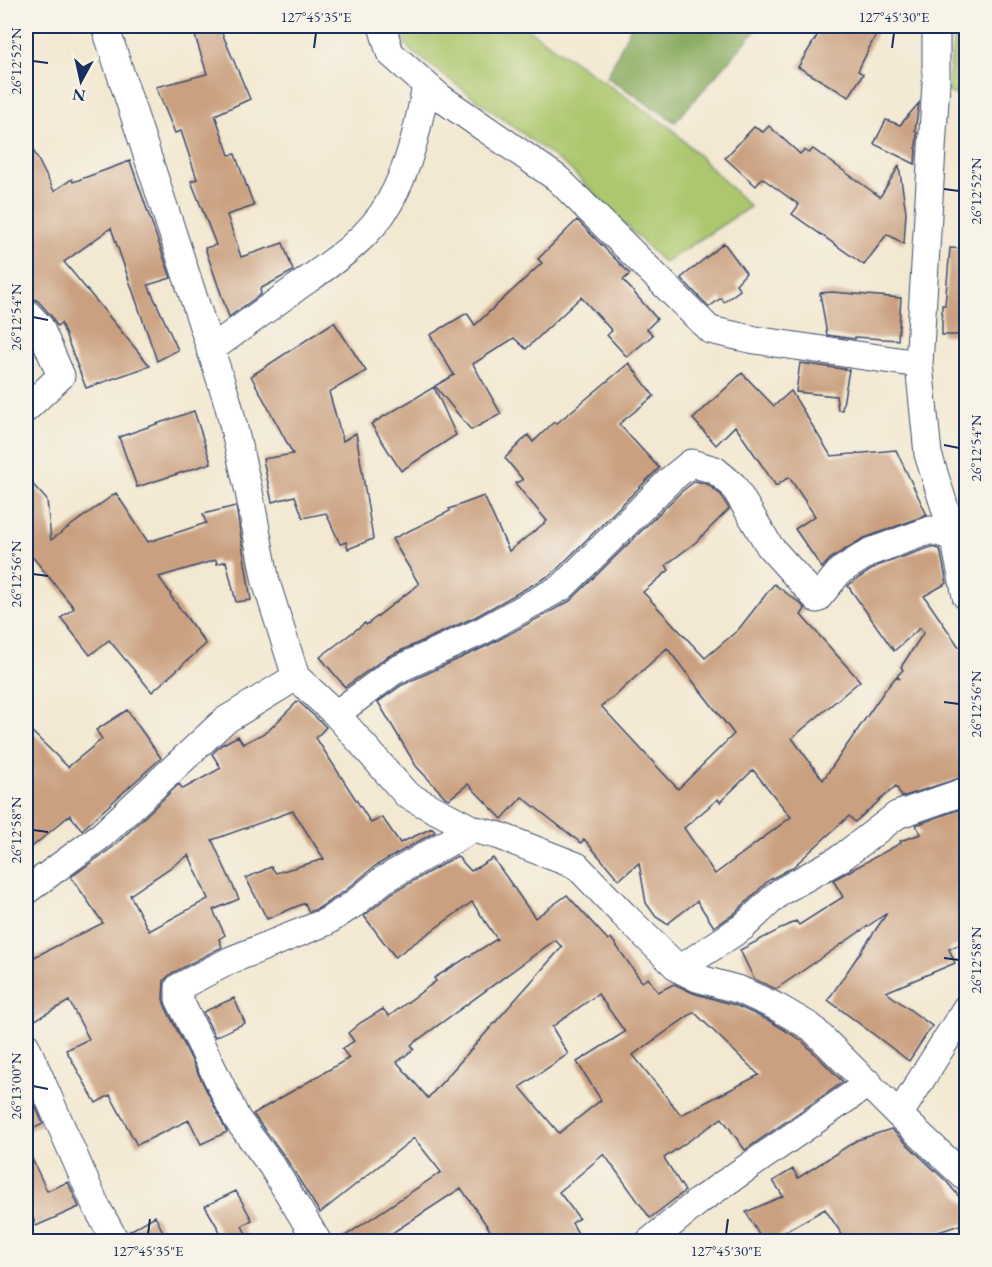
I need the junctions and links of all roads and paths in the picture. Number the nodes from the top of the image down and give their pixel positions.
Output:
1 (105, 26) edge
2 (382, 26) edge
3 (936, 26) edge
4 (426, 86) junction
5 (26, 312) edge
6 (210, 350) junction
7 (919, 364) junction
8 (26, 409) edge
9 (960, 537) edge
10 (966, 596) edge
11 (296, 677) junction
12 (336, 714) junction
13 (966, 791) edge
14 (472, 829) junction
15 (26, 891) edge
16 (679, 969) junction
17 (966, 1008) edge
18 (26, 1046) edge
19 (868, 1083) junction
20 (899, 1115) junction
21 (966, 1178) edge
22 (116, 1242) edge
23 (318, 1242) edge
24 (649, 1242) edge

1 - 6 street
2 - 4 street
3 - 7 street
4 - 6 street
4 - 7 street
5 - 8 street
6 - 11 street
7 - 9 street
9 - 10 street
9 - 12 street
11 - 12 street
11 - 15 street
12 - 14 street
13 - 16 street
14 - 16 street
14 - 23 street
16 - 19 street
17 - 20 street
18 - 22 street
19 - 20 street
19 - 24 street
20 - 21 street

